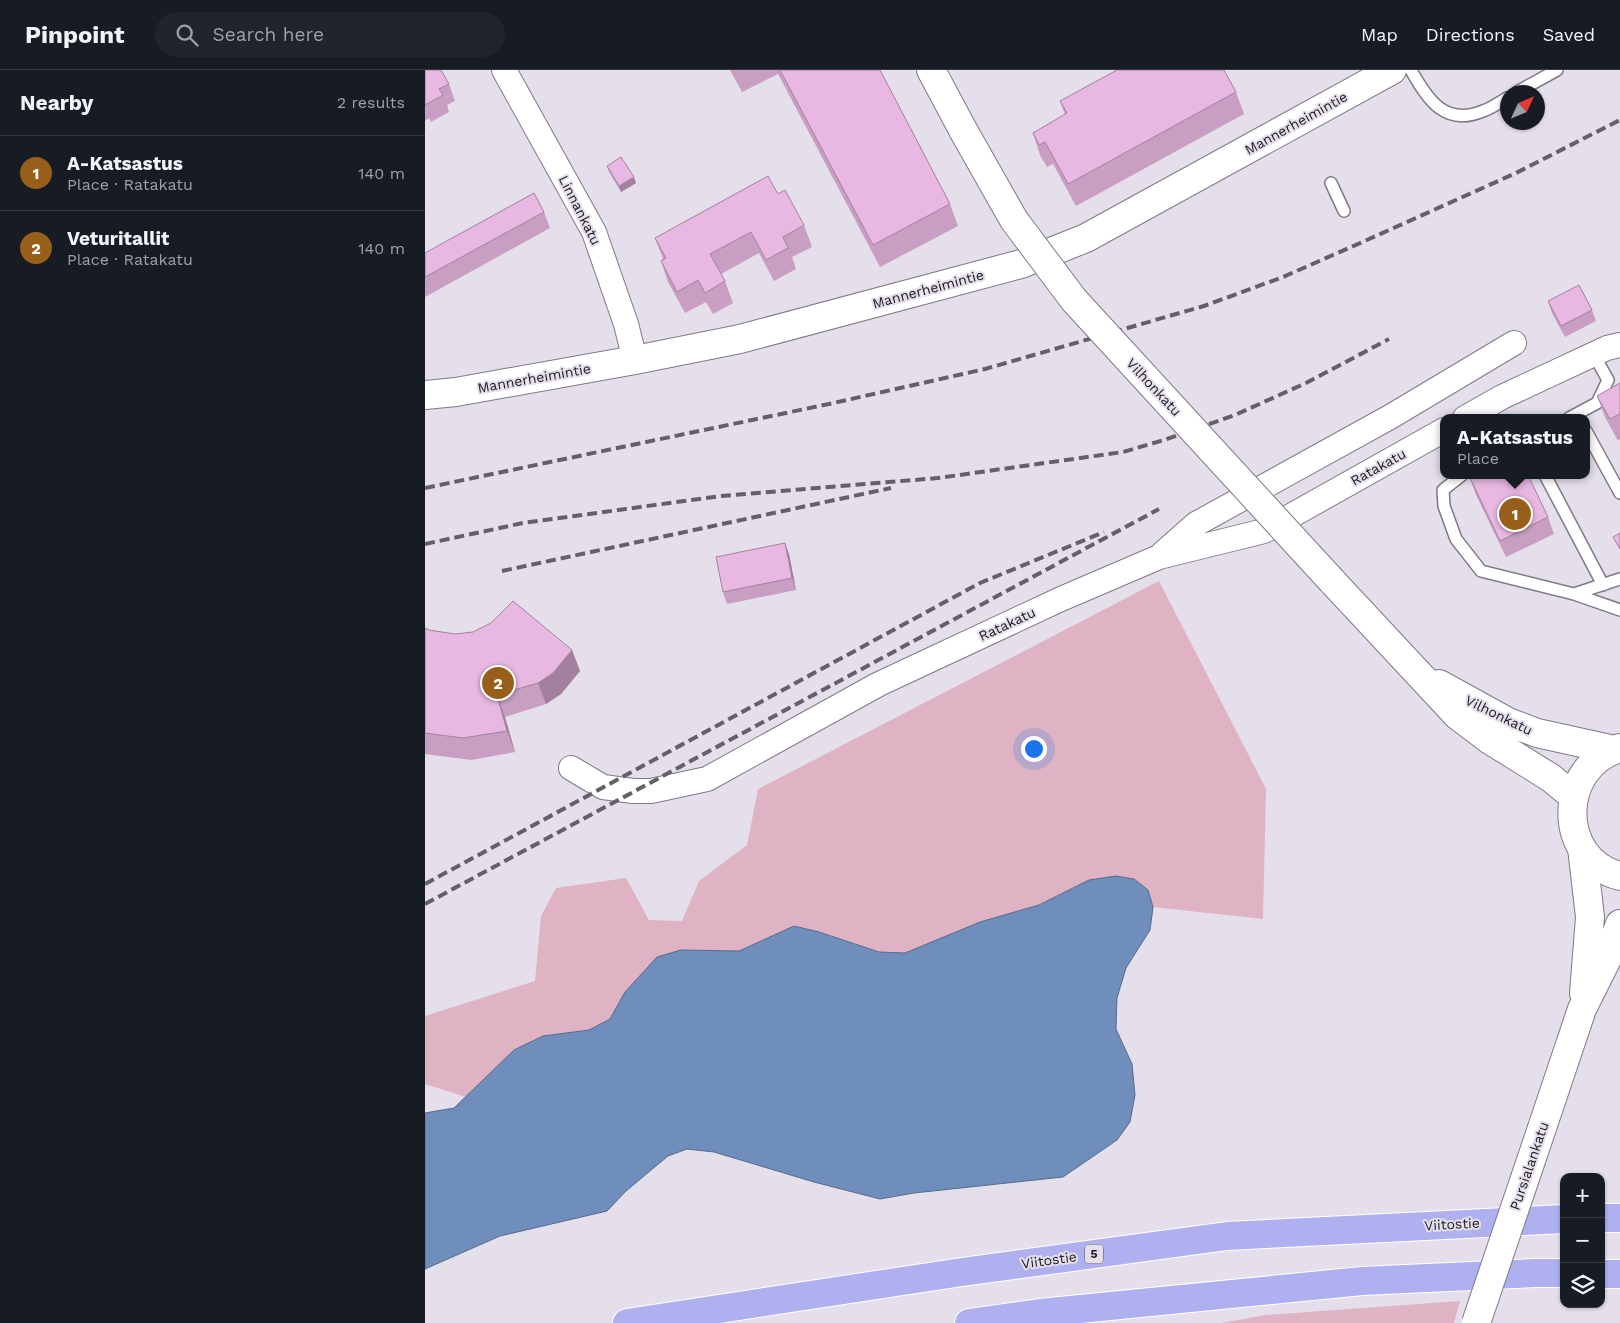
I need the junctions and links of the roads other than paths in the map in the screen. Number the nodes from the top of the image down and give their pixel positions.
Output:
1 (504, 70) edge
2 (931, 70) edge
3 (1392, 70) edge
4 (1411, 70) edge
5 (1557, 70) edge
6 (1530, 85) edge
7 (1500, 102) edge
8 (1331, 183) dead end
9 (1344, 211) dead end
10 (1514, 344) dead end
11 (1620, 345) edge
12 (1594, 355) junction
13 (635, 360) junction
14 (1614, 380) edge
15 (425, 395) edge
16 (1472, 414) edge
17 (1578, 414) edge
18 (1440, 432) edge
19 (1590, 438) edge
20 (1457, 479) edge
21 (1547, 479) edge
22 (1620, 493) edge
23 (1159, 557) junction
24 (1620, 579) edge
25 (1603, 586) junction
26 (1574, 594) junction
27 (1620, 610) edge
28 (1419, 673) junction
29 (1617, 749) edge
30 (571, 768) dead end
31 (1574, 796) junction
32 (1582, 848) junction
33 (1620, 876) edge
34 (1620, 924) edge
35 (1582, 1009) junction
36 (1605, 1218) edge
37 (1620, 1218) edge
38 (1560, 1219) edge
39 (1560, 1273) edge
40 (1605, 1274) edge
41 (1620, 1274) edge
42 (1191, 1297) junction
43 (627, 1323) edge
44 (969, 1323) edge
45 (1142, 1323) edge
46 (1476, 1323) edge

1 - 13 street, Linnankatu
2 - 28 street, Vilhonkatu, bridge
3 - 13 street, Mannerheimintie
4 - 7 lane
5 - 6 lane
8 - 9 lane
10 - 23 street
11 - 12 street
12 - 14 lane
12 - 16 street
13 - 15 street, Mannerheimintie
14 - 17 lane
18 - 23 street, Ratakatu
19 - 22 lane
20 - 26 lane
21 - 25 lane
23 - 30 street, Ratakatu
24 - 25 lane
25 - 26 lane
26 - 27 lane
28 - 29 street, Vilhonkatu
28 - 31 street, Vilhonkatu
29 - 31 street
31 - 32 street
32 - 33 street
32 - 35 street, Pursialankatu
34 - 35 street, Pursialankatu
35 - 46 street, Pursialankatu, bridge
36 - 37 highway
38 - 43 highway, Viitostie / 5
39 - 42 highway
40 - 41 highway
42 - 44 highway
42 - 45 highway

